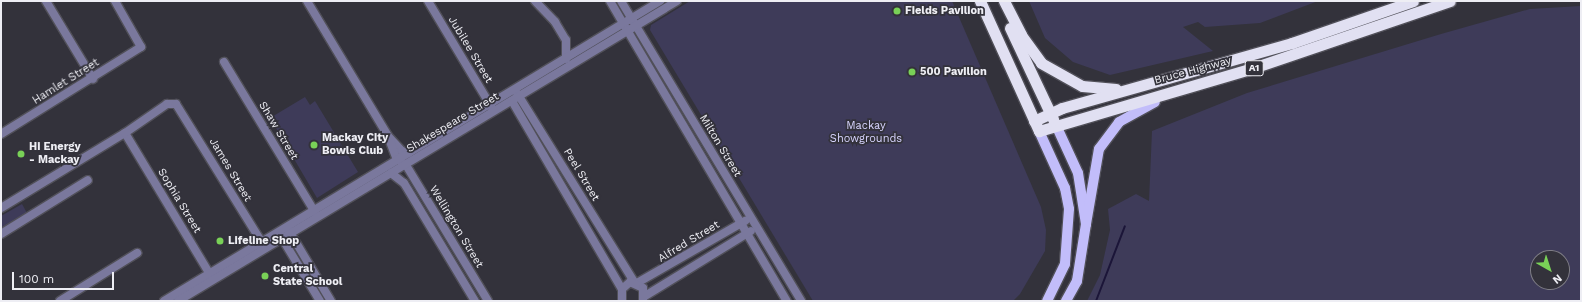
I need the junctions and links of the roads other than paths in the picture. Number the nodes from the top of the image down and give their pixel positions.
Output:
1 (46, 1) edge
2 (115, 1) edge
3 (428, 1) edge
4 (536, 1) edge
5 (610, 1) edge
6 (621, 1) edge
7 (660, 1) edge
8 (677, 1) edge
9 (980, 1) edge
10 (997, 1) edge
11 (1004, 1) edge
12 (1413, 1) edge
13 (1450, 1) edge
14 (308, 2) edge
15 (631, 18) junction
16 (636, 26) junction
17 (625, 28) junction
18 (566, 40) junction
19 (583, 49) junction
20 (566, 59) junction
21 (224, 62) dead end
22 (1250, 69) junction
23 (93, 79) junction
24 (1135, 88) junction
25 (521, 96) junction
26 (502, 97) junction
27 (512, 101) junction
28 (492, 108) junction
29 (528, 108) junction
30 (520, 113) junction
31 (1053, 118) junction
32 (1037, 126) junction
33 (125, 133) junction
34 (1, 134) edge
35 (388, 136) junction
36 (409, 153) junction
37 (418, 157) junction
38 (397, 160) junction
39 (406, 165) junction
40 (377, 173) junction
41 (391, 173) junction
42 (413, 177) junction
43 (88, 180) dead end
44 (404, 183) junction
45 (360, 188) junction
46 (1, 208) edge
47 (316, 214) junction
48 (750, 218) junction
49 (741, 224) junction
50 (1086, 224) junction
51 (756, 228) junction
52 (289, 230) junction
53 (1, 234) edge
54 (747, 234) junction
55 (281, 235) junction
56 (263, 246) junction
57 (299, 247) junction
58 (291, 252) junction
59 (137, 253) dead end
60 (212, 277) junction
61 (635, 283) junction
62 (621, 290) junction
63 (175, 299) edge
64 (644, 299) edge
65 (60, 301) edge
66 (164, 301) edge
67 (320, 301) edge
68 (331, 301) edge
69 (475, 301) edge
70 (488, 301) edge
71 (612, 301) edge
72 (622, 301) edge
73 (787, 301) edge
74 (801, 301) edge
75 (1047, 301) edge
76 (1066, 301) edge

1 - 23 street
2 - 23 street, Hamlet Street
3 - 28 street, Jubilee Street
4 - 18 street
5 - 17 street, Milton Street
6 - 15 street, Milton Street
7 - 15 street, Shakespeare Street
8 - 16 street, Shakespeare Street
9 - 32 highway
10 - 31 highway
11 - 24 highway, A1
12 - 24 highway, Bruce Highway / A1
13 - 22 highway, Bruce Highway / A1
14 - 35 street
15 - 16 street, Milton Street
15 - 17 street, Shakespeare Street
16 - 17 street, Shakespeare Street
16 - 48 street, Milton Street
17 - 19 street, Shakespeare Street
17 - 25 street, Shakespeare Street
17 - 49 street, Milton Street
18 - 19 street
18 - 20 street
19 - 20 street, Shakespeare Street
20 - 26 street, Shakespeare Street
21 - 47 street, Shaw Street
22 - 31 highway, Bruce Highway / A1
22 - 50 main road
23 - 34 street, Hamlet Street
24 - 31 highway, Bruce Highway / A1
25 - 26 street
25 - 27 street, Shakespeare Street
25 - 29 street, Peel Street
26 - 28 street, Shakespeare Street
27 - 28 street, Shakespeare Street
27 - 30 street, Peel Street
28 - 36 street, Shakespeare Street
28 - 37 street, Shakespeare Street
29 - 30 street
29 - 61 street, Peel Street
30 - 62 street, Peel Street
31 - 32 highway, Bruce Highway / A1
31 - 50 main road
32 - 75 main road
33 - 46 street
33 - 56 street, James Street
33 - 60 street, Sophia Street
35 - 36 street
35 - 38 street
36 - 38 street, Shakespeare Street
37 - 38 street
37 - 39 street, Shakespeare Street
38 - 40 street, Shakespeare Street
39 - 40 street
39 - 41 street, Shakespeare Street
39 - 42 street, Wellington Street
40 - 45 street, Shakespeare Street
41 - 44 street, Wellington Street
41 - 45 street, Shakespeare Street
42 - 44 street
42 - 70 street, Wellington Street
43 - 53 street
44 - 69 street, Wellington Street
45 - 47 street, Shakespeare Street
47 - 52 street, Shakespeare Street
48 - 49 street, Alfred Street
48 - 51 street, Milton Street
49 - 54 street, Milton Street
49 - 61 street, Alfred Street
50 - 76 main road
51 - 54 street, Alfred Street
51 - 74 street, Milton Street
52 - 55 street, Shakespeare Street
52 - 57 street
54 - 64 street, Alfred Street
54 - 73 street, Milton Street
55 - 56 street, Shakespeare Street
55 - 58 street
56 - 60 street, Shakespeare Street
57 - 58 street
57 - 68 street
58 - 67 street
59 - 65 street
60 - 63 street, Shakespeare Street
61 - 62 street, Alfred Street
61 - 64 street, Peel Street
62 - 71 street
62 - 72 street, Peel Street
63 - 66 street, Shakespeare Street

